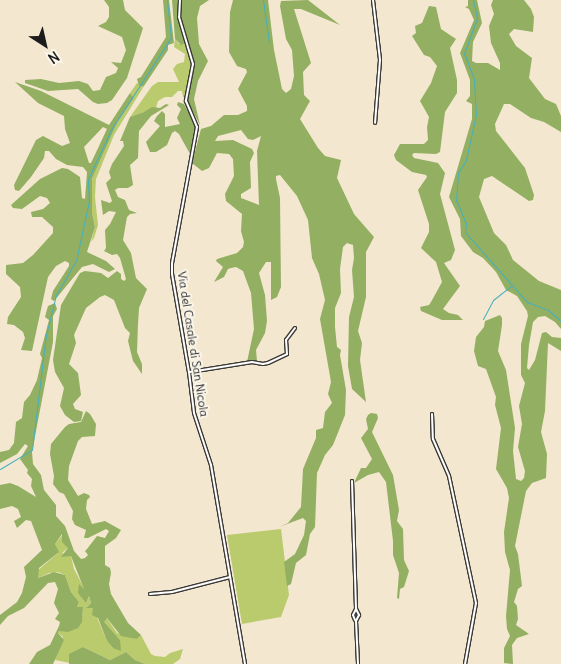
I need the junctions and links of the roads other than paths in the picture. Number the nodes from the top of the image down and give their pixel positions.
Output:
1 (180, 0) edge
2 (373, 0) edge
3 (376, 122) dead end
4 (295, 328) dead end
5 (189, 372) junction
6 (432, 414) dead end
7 (352, 482) dead end
8 (230, 577) junction
9 (150, 594) dead end
10 (356, 609) junction
11 (356, 621) junction
12 (245, 664) edge
13 (358, 664) edge
14 (465, 664) edge

1 - 5 street, Via del Casale di San Nicola
2 - 3 street
4 - 5 street
5 - 8 street, Via del Casale di San Nicola
6 - 14 street
7 - 10 street
8 - 9 street
8 - 12 street, Via del Casale di San Nicola
10 - 11 street
10 - 11 street
11 - 13 street

